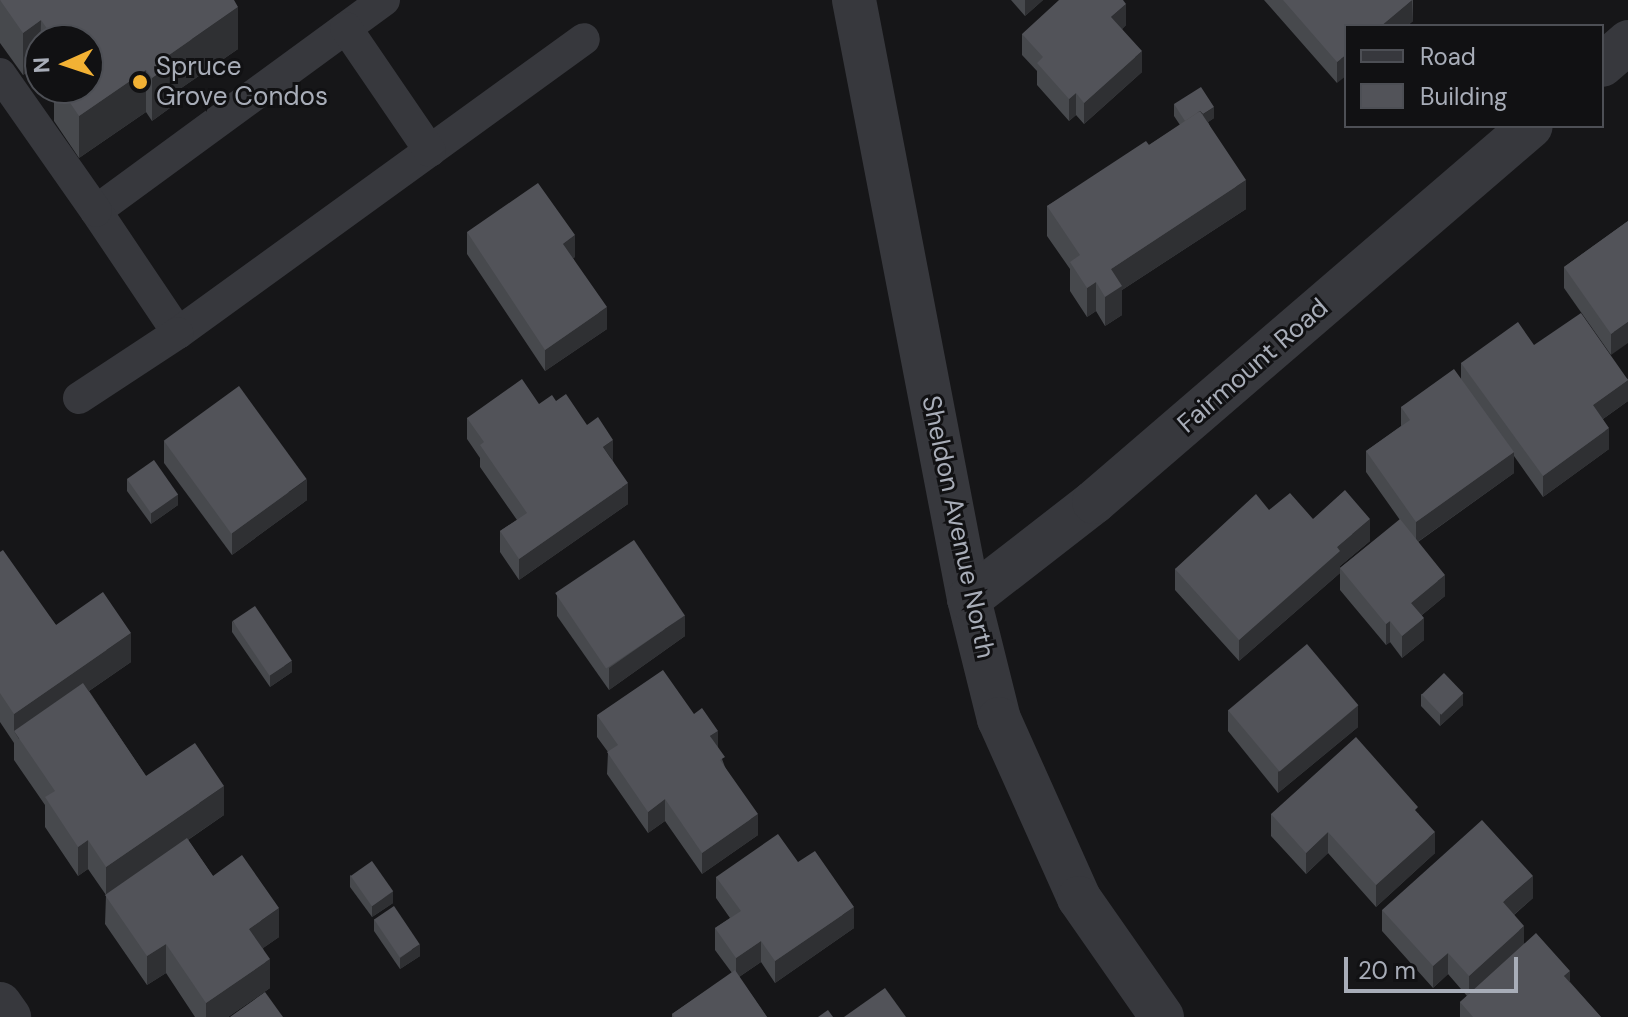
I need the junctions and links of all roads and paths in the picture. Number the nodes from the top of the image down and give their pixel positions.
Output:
1 (384, 0) edge
2 (854, 0) edge
3 (346, 28) junction
4 (584, 39) dead end
5 (1628, 42) edge
6 (1604, 63) edge
7 (0, 74) edge
8 (1529, 128) edge
9 (430, 151) junction
10 (96, 211) junction
11 (178, 333) junction
12 (79, 398) dead end
13 (969, 599) junction
14 (0, 1004) edge
15 (9, 1017) edge
16 (1162, 1017) edge

1 - 3 lane
2 - 13 street, Sheldon Avenue North
3 - 9 lane
3 - 10 lane
4 - 9 lane
5 - 6 street
7 - 10 lane
8 - 13 street, Fairmount Road
9 - 11 lane
10 - 11 lane
11 - 12 lane
13 - 16 street, Sheldon Avenue North
14 - 15 street

